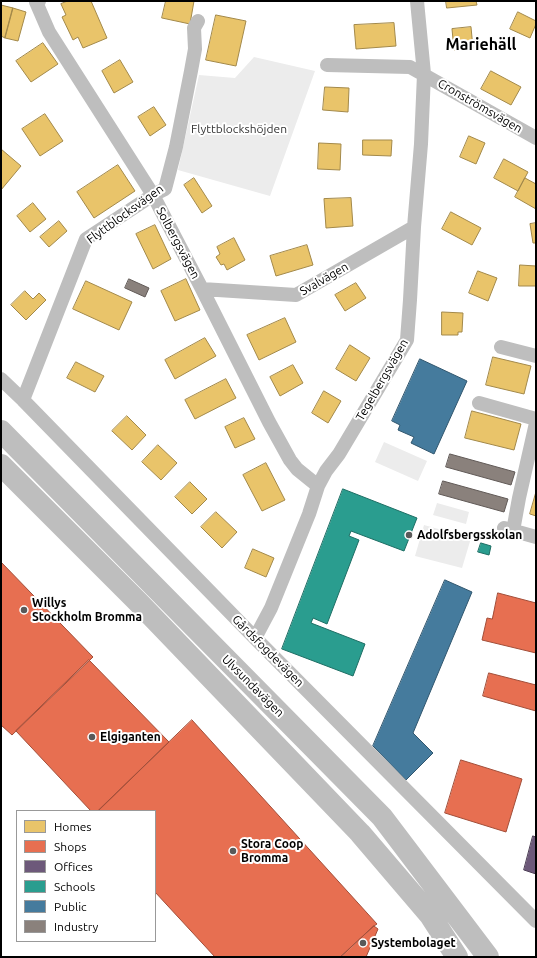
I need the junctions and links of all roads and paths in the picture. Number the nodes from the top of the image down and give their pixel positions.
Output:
1 (36, 1) edge
2 (417, 1) edge
3 (198, 21) dead end
4 (327, 65) dead end
5 (424, 74) junction
6 (536, 138) edge
7 (153, 194) junction
8 (414, 227) junction
9 (202, 288) junction
10 (501, 347) dead end
11 (536, 356) edge
12 (1, 379) edge
13 (23, 400) junction
14 (479, 403) dead end
15 (536, 419) edge
16 (536, 423) edge
17 (1, 430) edge
18 (1, 465) edge
19 (531, 471) edge
20 (318, 486) junction
21 (536, 537) edge
22 (256, 638) junction
23 (536, 921) edge
24 (457, 957) edge
25 (488, 957) edge

1 - 7 street, Solbergsvägen
2 - 5 street, Tegelbergsvägen
3 - 7 street, Flyttblocksvägen
4 - 5 street
5 - 6 street, Cronströmsvägen
5 - 8 street, Tegelbergsvägen
7 - 9 street, Solbergsvägen
7 - 13 street, Flyttblocksvägen
8 - 9 street, Svalvägen
8 - 20 street, Tegelbergsvägen
9 - 20 street, Solbergsvägen
10 - 11 street
12 - 13 street, Gårdsfogdevägen
13 - 22 street, Gårdsfogdevägen
14 - 15 street
16 - 19 street
17 - 25 main road, Ulvsundavägen
18 - 24 main road, Ulvsundavägen
19 - 21 street
20 - 22 street, Tegelbergsvägen
22 - 23 street, Gårdsfogdevägen

